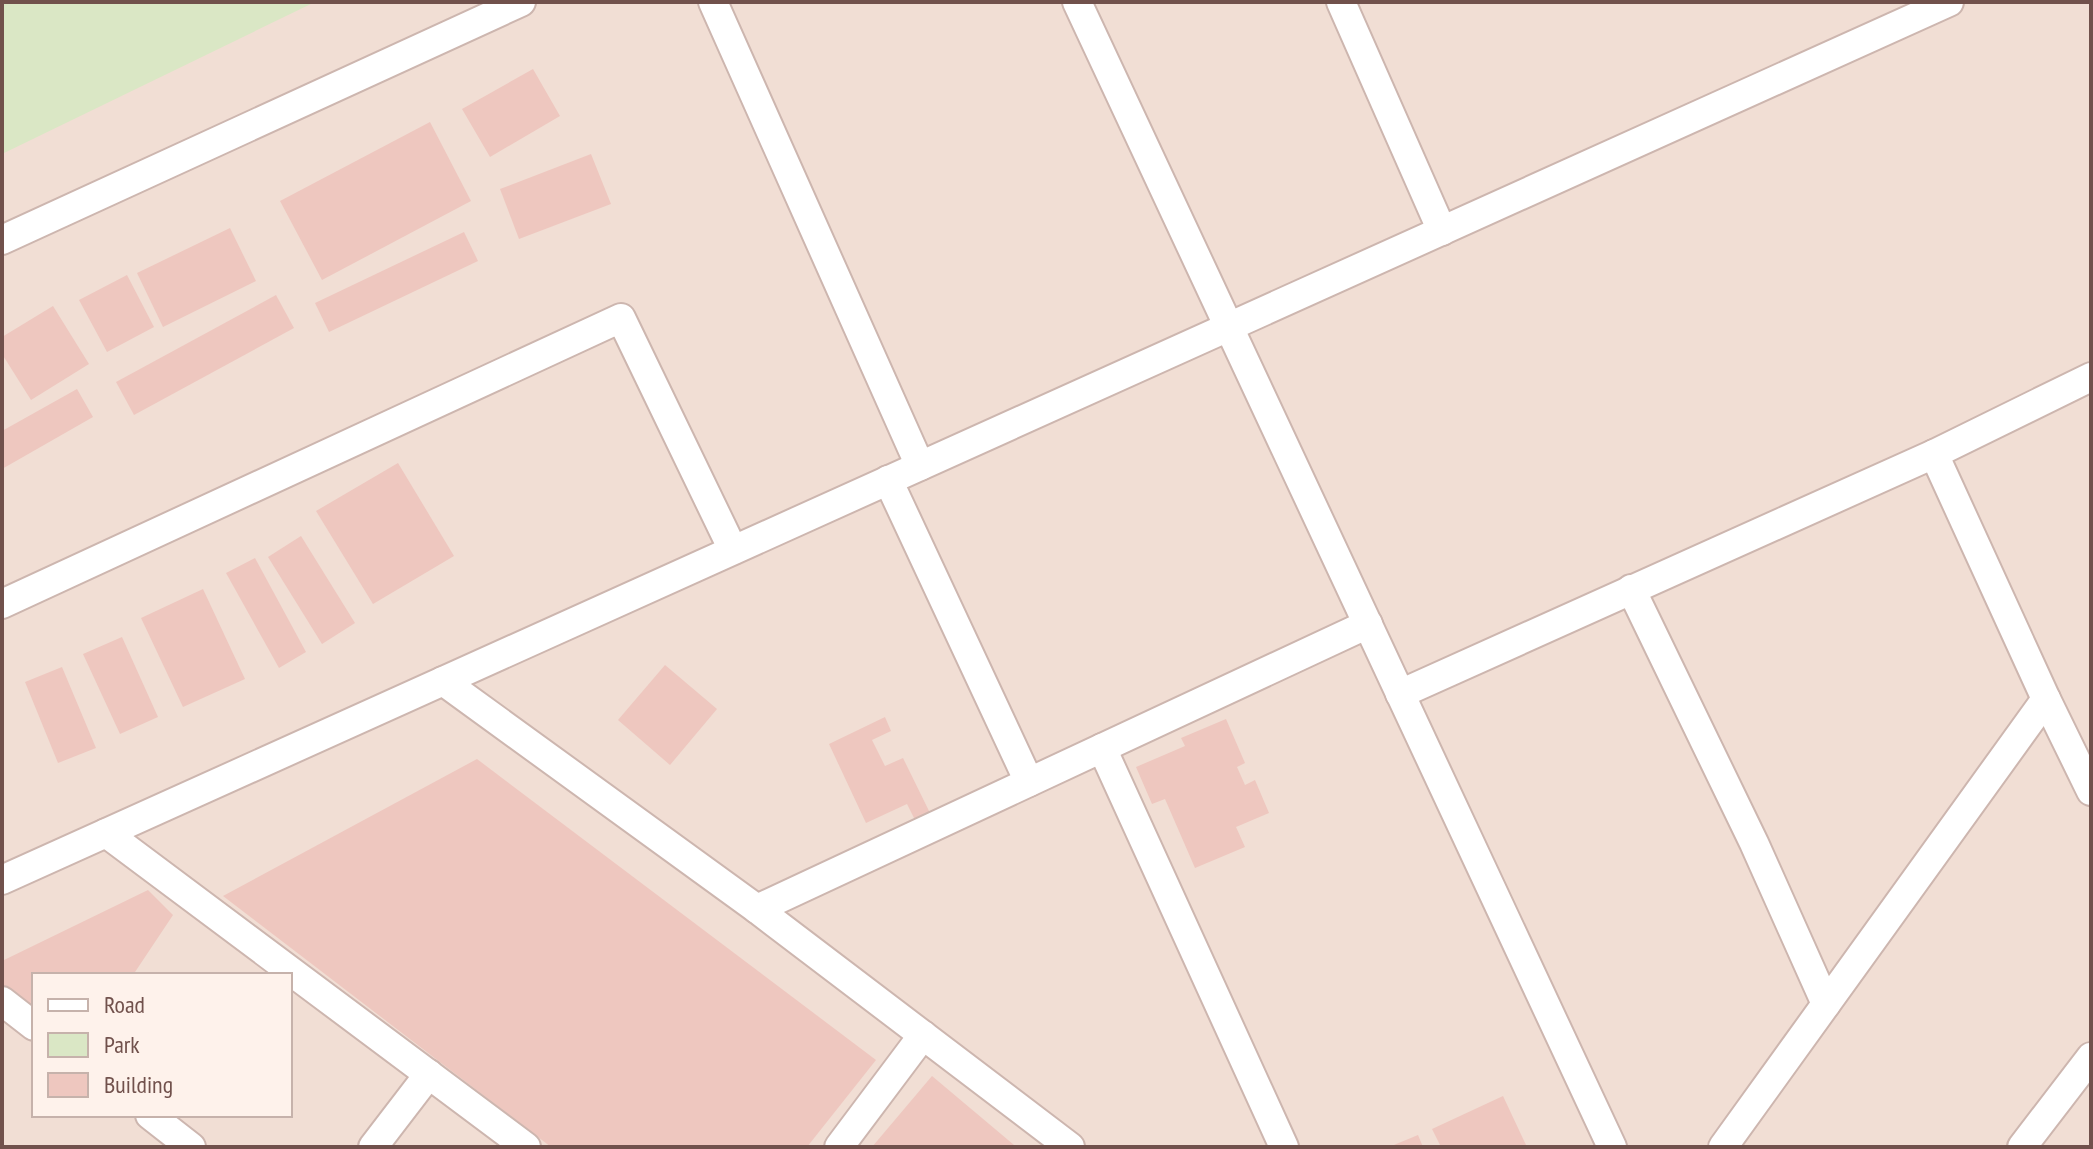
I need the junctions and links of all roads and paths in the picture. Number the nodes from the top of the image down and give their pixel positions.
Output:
1 (521, 2) edge
2 (713, 2) edge
3 (1077, 2) edge
4 (1341, 2) edge
5 (1949, 2) edge
6 (1442, 231) junction
7 (2, 240) edge
8 (1229, 327) junction
9 (2091, 377) edge
10 (1934, 454) junction
11 (920, 466) junction
12 (888, 480) junction
13 (733, 550) junction
14 (1631, 589) junction
15 (2, 604) edge
16 (1368, 624) junction
17 (443, 681) junction
18 (1400, 694) junction
19 (2046, 699) junction
20 (1102, 748) junction
21 (1029, 782) junction
22 (2091, 791) edge
23 (106, 833) junction
24 (2, 880) edge
25 (757, 909) junction
26 (2, 1001) edge
27 (1826, 1004) junction
28 (32, 1024) edge
29 (923, 1035) junction
30 (2091, 1057) edge
31 (429, 1074) junction
32 (153, 1117) edge
33 (191, 1147) edge
34 (373, 1147) edge
35 (526, 1147) edge
36 (839, 1147) edge
37 (1070, 1147) edge
38 (1284, 1147) edge
39 (1612, 1147) edge
40 (1723, 1147) edge
41 (2022, 1147) edge

1 - 7 street
2 - 11 street
3 - 8 street
4 - 6 street
5 - 6 street
6 - 8 street
8 - 11 street
8 - 16 street
9 - 10 street
10 - 14 street
10 - 19 street
11 - 12 street
12 - 13 street
12 - 21 street
13 - 15 street
13 - 17 street
14 - 18 street
14 - 27 street
16 - 18 street
16 - 20 street
17 - 23 street
17 - 25 street
18 - 39 street
19 - 22 street
19 - 27 street
20 - 21 street
20 - 38 street
21 - 25 street
23 - 24 street
23 - 31 street
25 - 29 street
26 - 28 street
27 - 40 street
29 - 36 street
29 - 37 street
30 - 41 street
31 - 34 street
31 - 35 street
32 - 33 street

